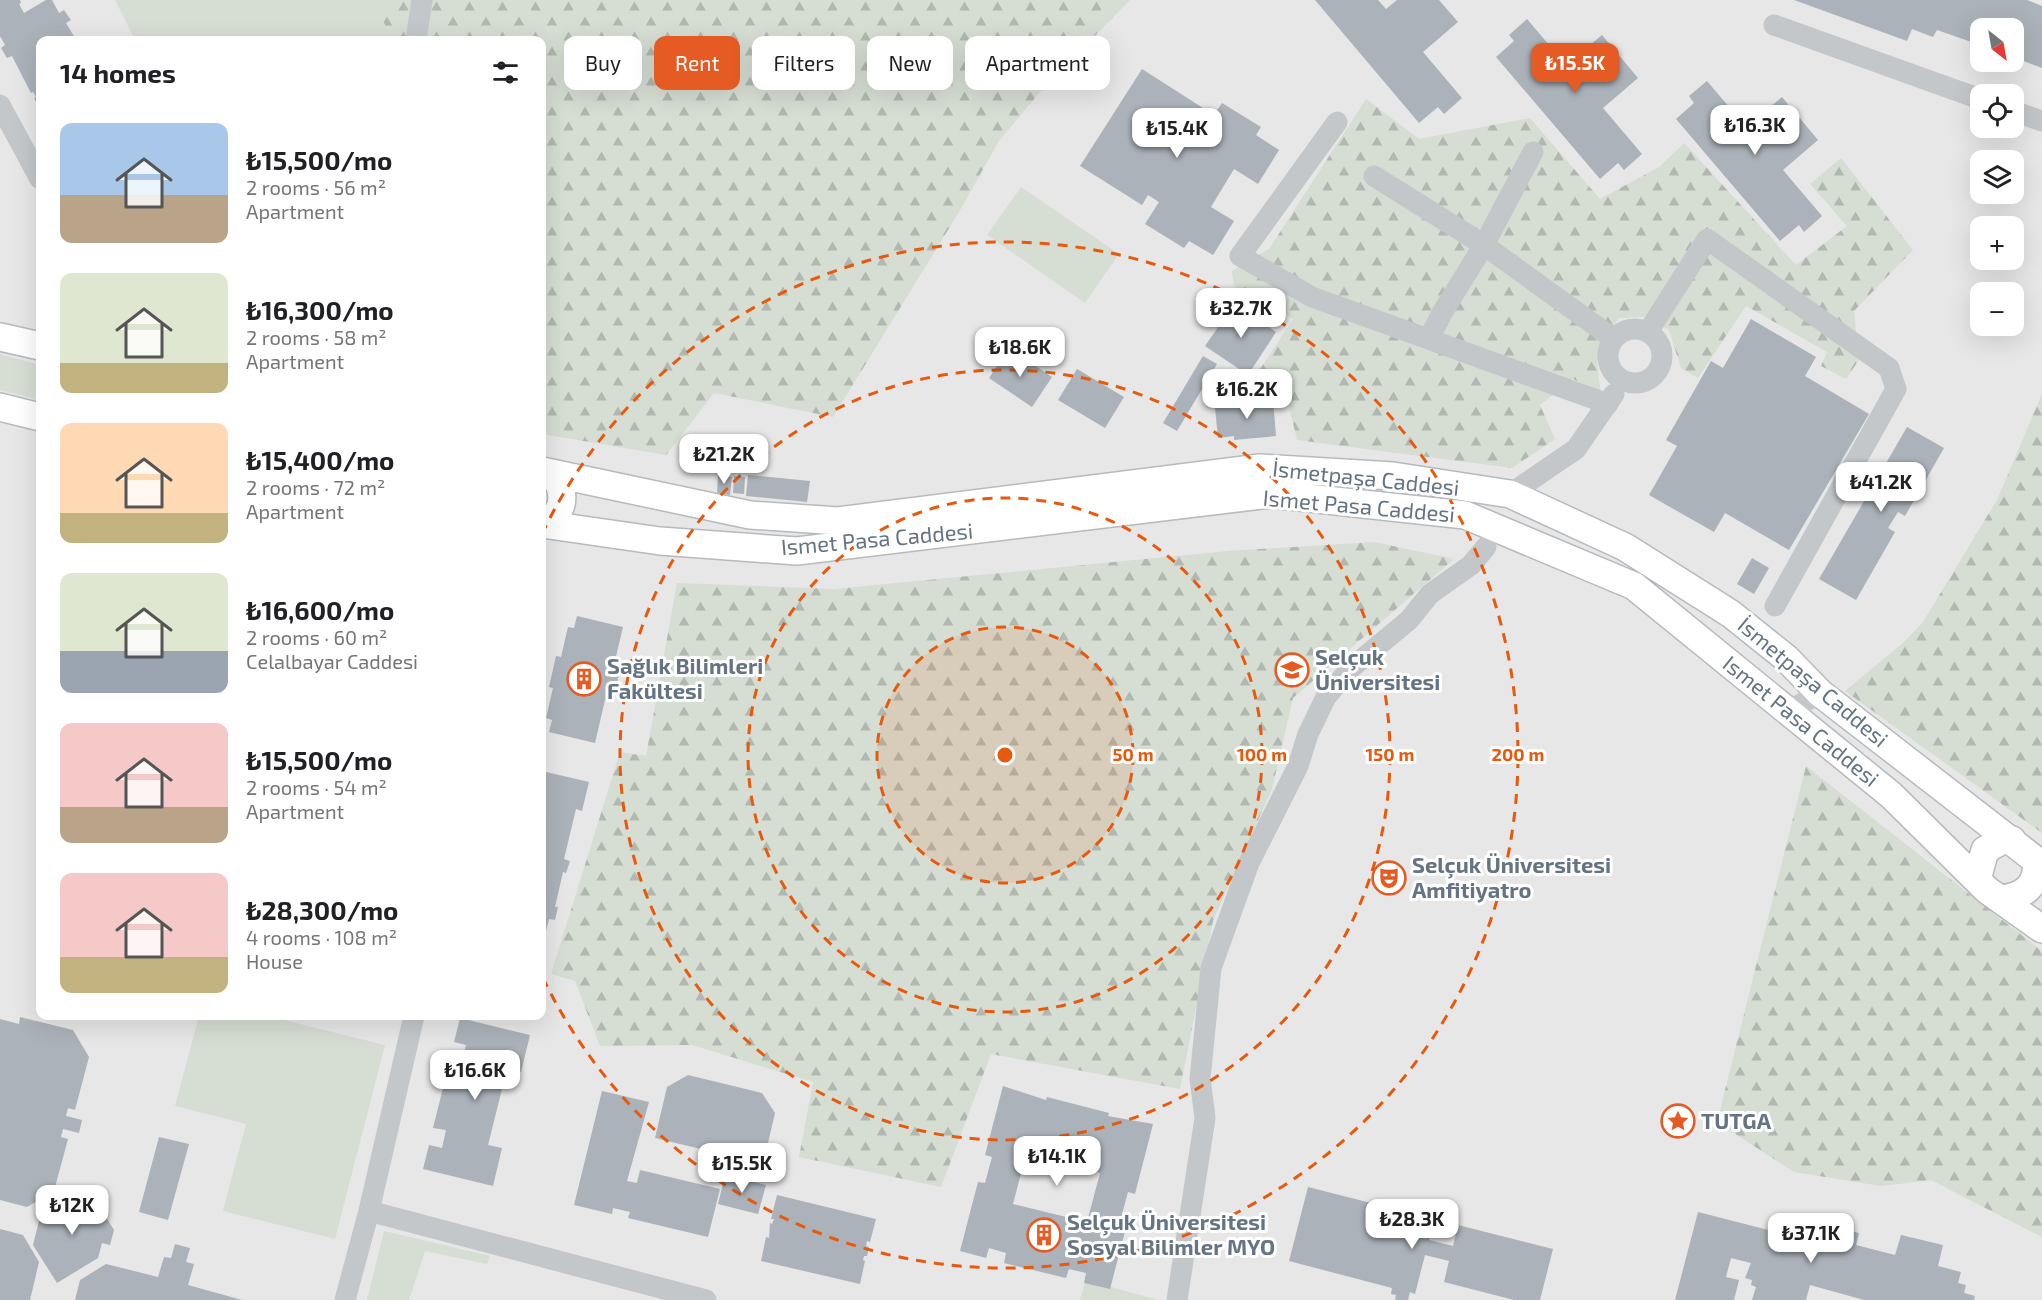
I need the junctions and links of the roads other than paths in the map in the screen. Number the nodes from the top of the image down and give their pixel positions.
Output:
1 (422, 0) edge
2 (1773, 25) dead end
3 (417, 36) edge
4 (1970, 95) edge
5 (0, 105) edge
6 (2024, 115) edge
7 (2042, 121) edge
8 (1337, 123) dead end
9 (1533, 152) dead end
10 (36, 172) edge
11 (1374, 176) dead end
12 (1484, 245) junction
13 (1648, 332) junction
14 (0, 337) edge
15 (1429, 339) junction
16 (1614, 339) junction
17 (36, 345) edge
18 (1622, 380) junction
19 (1608, 404) junction
20 (0, 407) edge
21 (36, 416) edge
22 (546, 472) edge
23 (546, 473) edge
24 (1510, 494) junction
25 (546, 521) edge
26 (546, 524) edge
27 (1486, 547) dead end
28 (1775, 606) dead end
29 (1820, 693) junction
30 (1787, 712) junction
31 (2012, 840) junction
32 (2039, 862) edge
33 (1977, 880) junction
34 (2000, 899) junction
35 (2042, 929) edge
36 (413, 1020) edge
37 (369, 1211) junction
38 (345, 1300) edge
39 (706, 1300) edge
40 (1177, 1300) edge

1 - 3 street
2 - 4 street
5 - 10 street
6 - 7 street
8 - 15 street
9 - 12 street
11 - 12 street
12 - 15 street
12 - 16 street
13 - 16 street
13 - 18 street
13 - 28 street
14 - 17 main road
15 - 19 street
16 - 18 street
18 - 19 street
19 - 24 street
20 - 21 main road
22 - 24 main road, İsmetpaşa Caddesi
23 - 25 main road
24 - 29 main road, İsmetpaşa Caddesi
26 - 30 main road, Ismet Pasa Caddesi
27 - 40 street
29 - 30 street
29 - 31 main road, İsmetpaşa Caddesi
30 - 33 main road, Ismet Pasa Caddesi
31 - 32 main road, İsmetpaşa Caddesi
31 - 33 main road
32 - 34 main road
33 - 34 main road, Ismet Pasa Caddesi
34 - 35 main road, Ismet Pasa Caddesi
36 - 37 street
37 - 38 street
37 - 39 street

